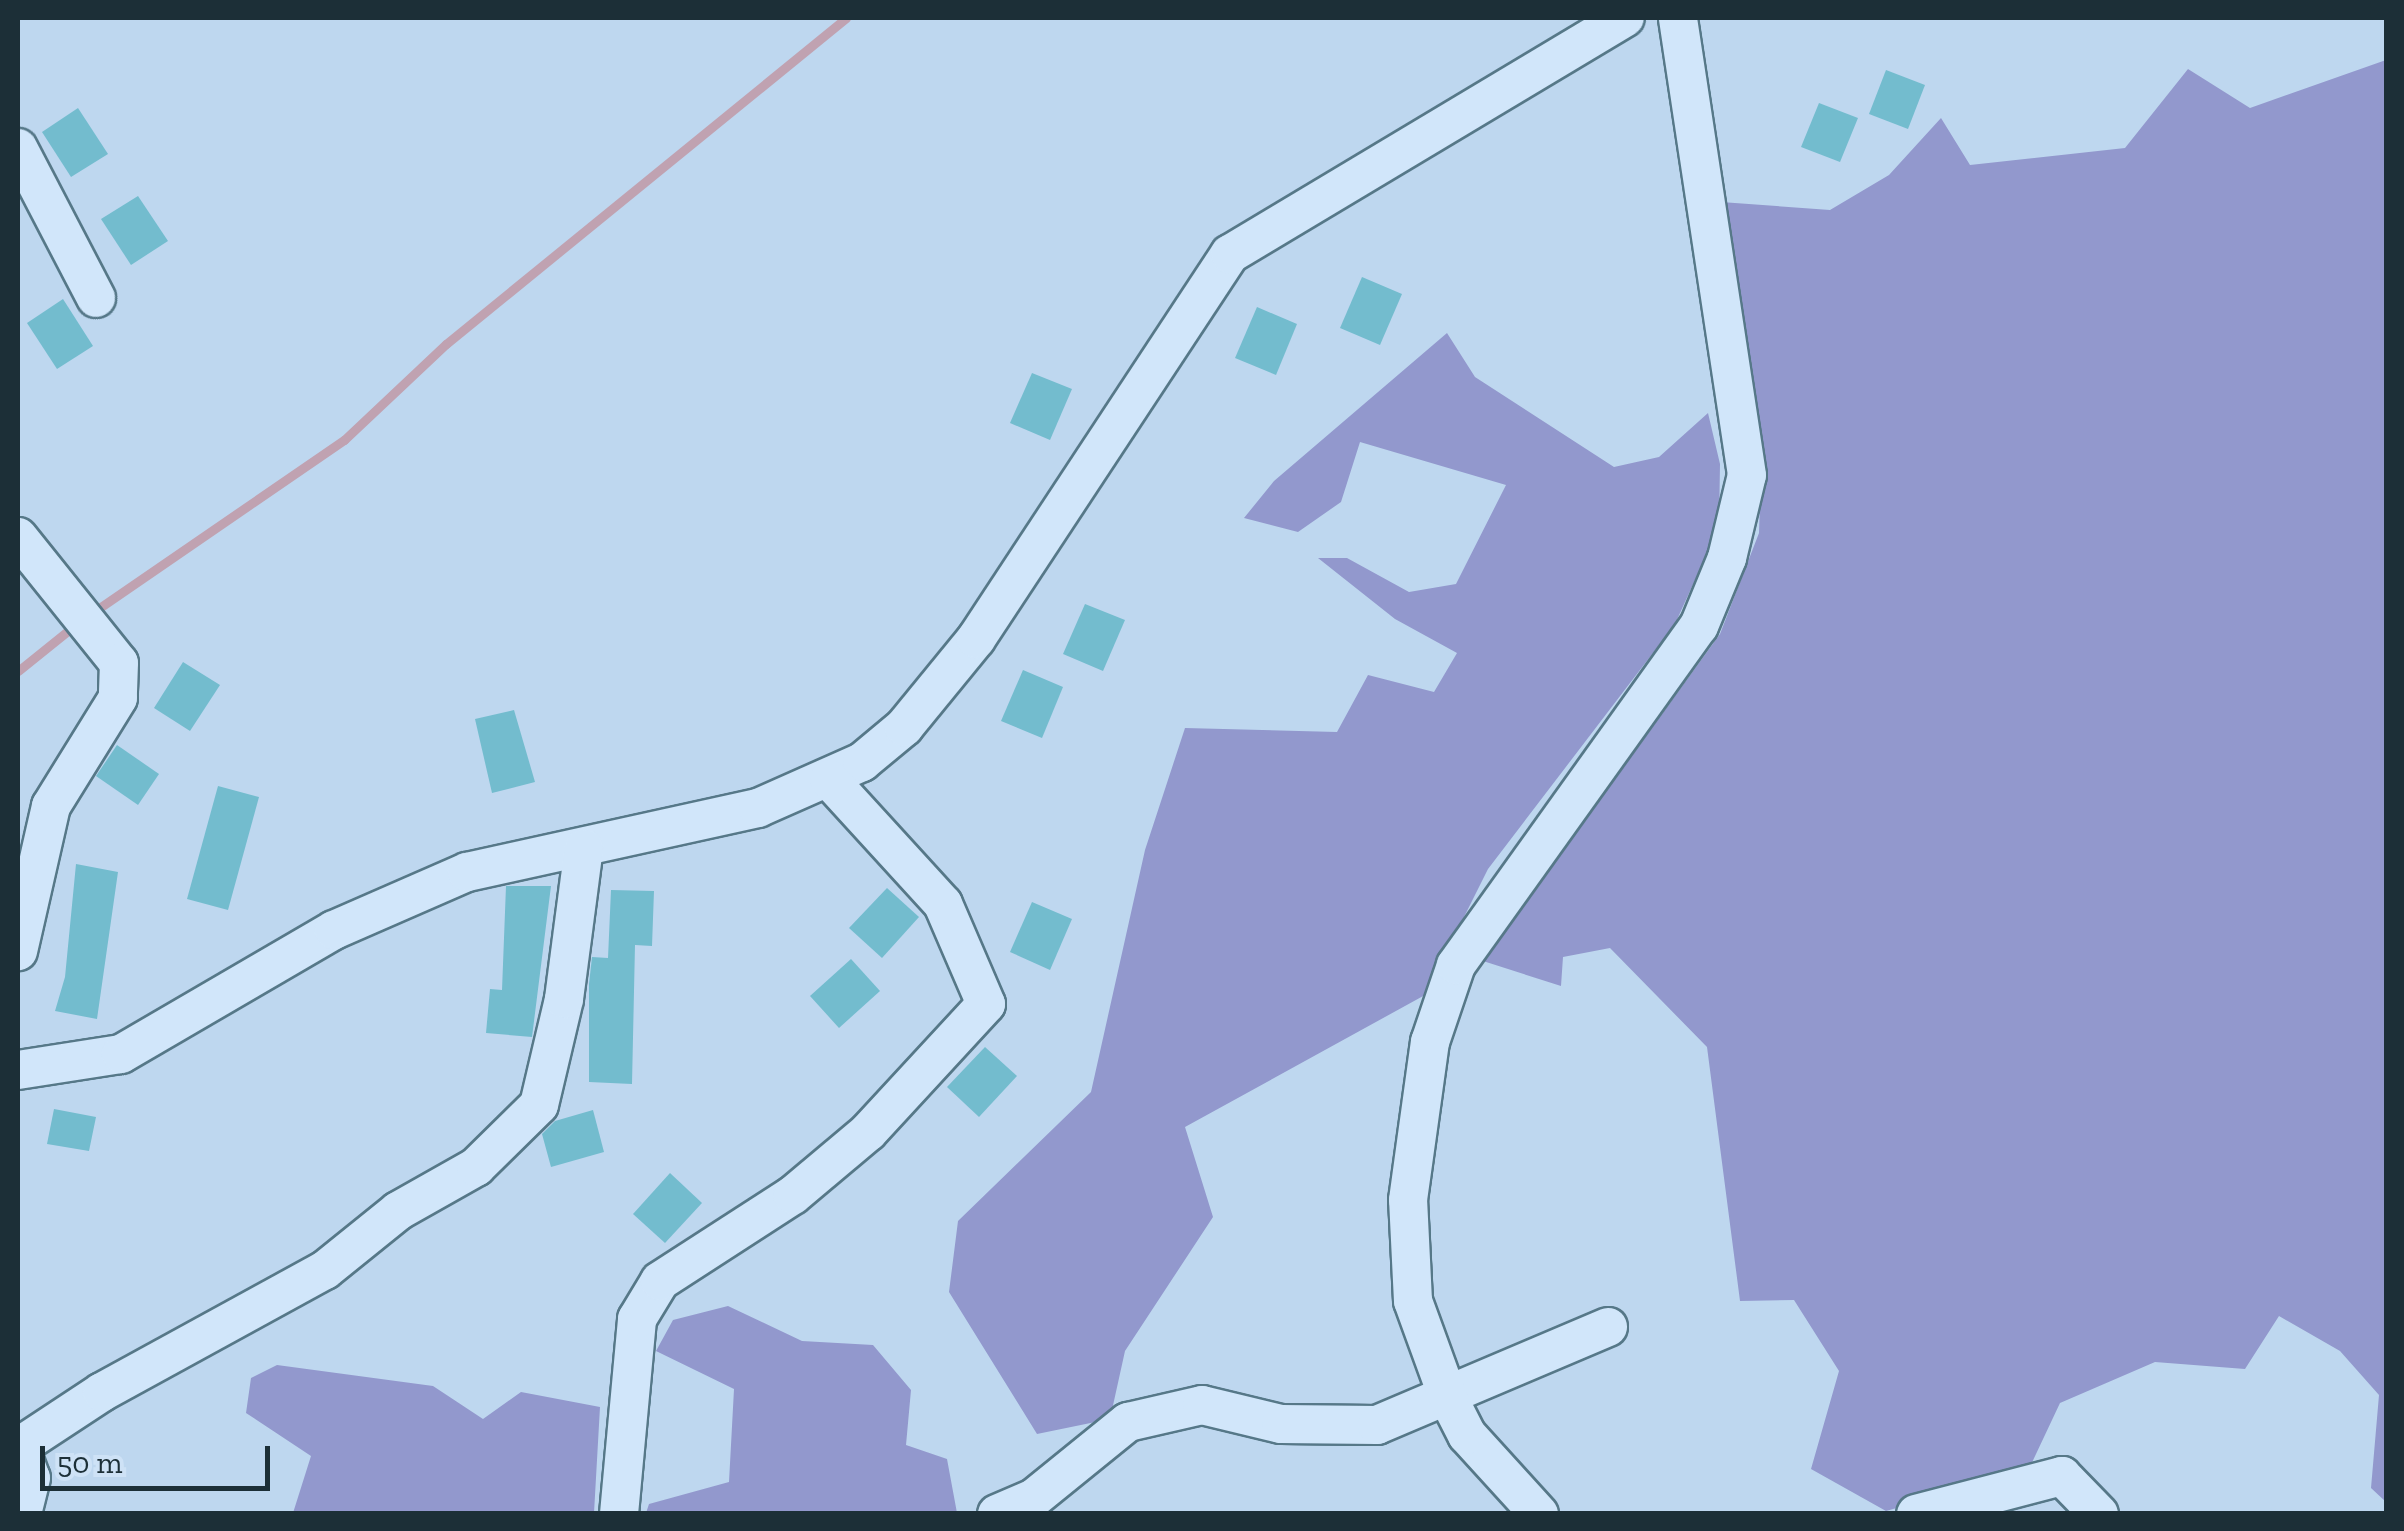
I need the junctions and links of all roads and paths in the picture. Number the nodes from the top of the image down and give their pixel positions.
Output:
1 (1625, 18) edge
2 (1678, 18) edge
3 (18, 148) edge
4 (96, 298) dead end
5 (18, 537) edge
6 (829, 778) junction
7 (584, 848) junction
8 (18, 951) edge
9 (18, 1070) edge
10 (1608, 1327) dead end
11 (1449, 1400) junction
12 (19, 1444) edge
13 (22, 1514) edge
14 (619, 1514) edge
15 (997, 1514) edge
16 (1539, 1514) edge
17 (1916, 1514) edge
18 (2099, 1514) edge

1 - 6 street
2 - 11 street
3 - 4 street
5 - 8 street
6 - 7 street
6 - 14 street
7 - 9 street
7 - 12 street
10 - 11 street
11 - 15 street
11 - 16 street
12 - 13 street
17 - 18 street

